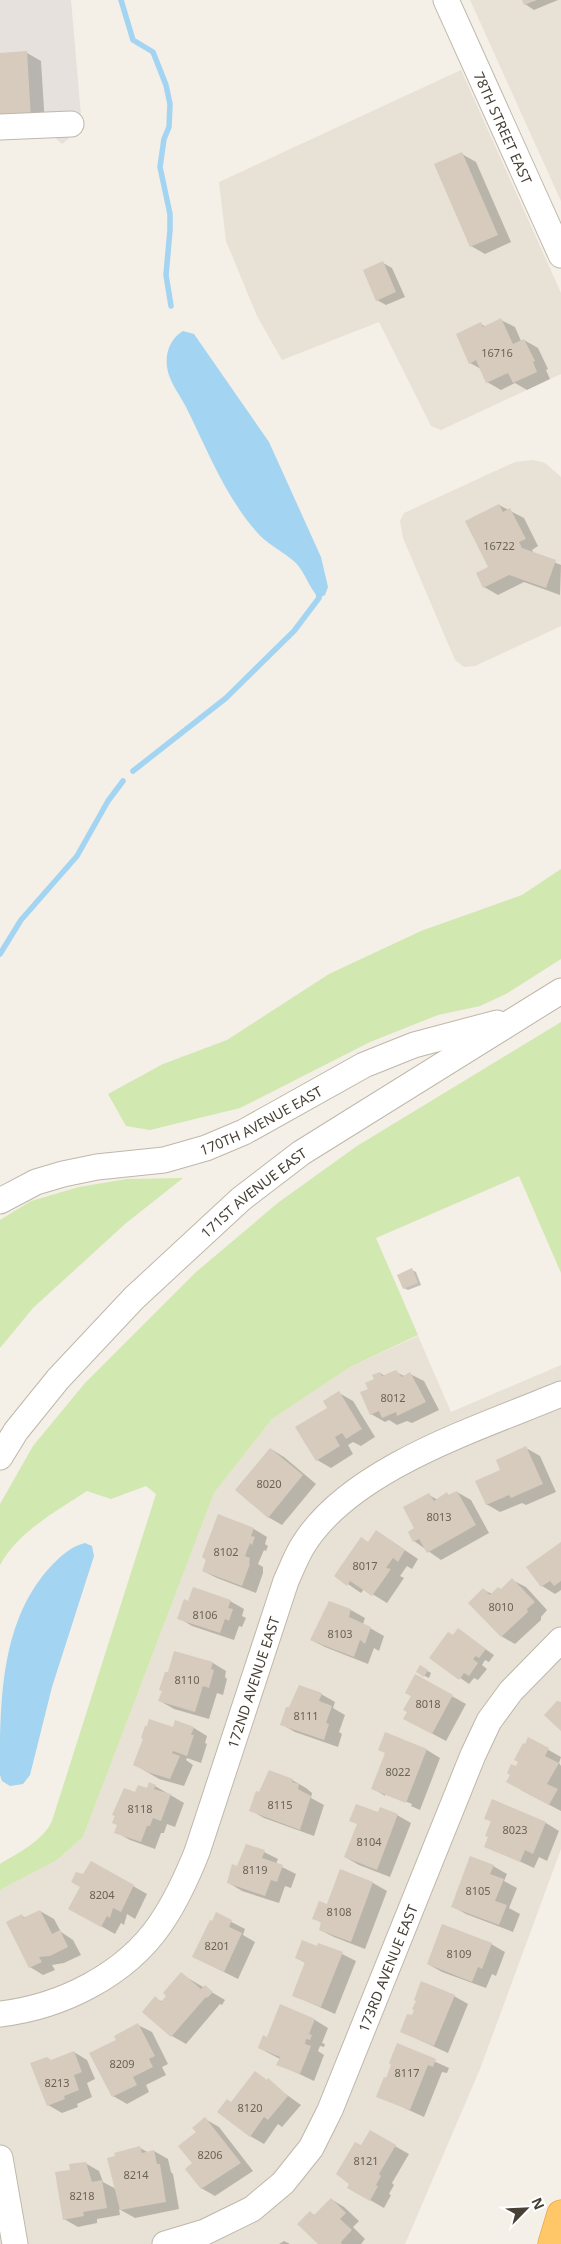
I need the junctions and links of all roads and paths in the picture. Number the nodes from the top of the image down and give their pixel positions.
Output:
1 (446, 0) edge
2 (71, 124) dead end
3 (0, 127) edge
4 (561, 255) edge
5 (561, 991) edge
6 (516, 1019) junction
7 (0, 1201) edge
8 (561, 1394) edge
9 (0, 1457) edge
10 (561, 1640) edge
11 (0, 2014) edge
12 (0, 2158) edge
13 (561, 2214) edge
14 (15, 2244) edge
15 (165, 2244) edge
16 (552, 2244) edge

1 - 4 street, 78TH STREET EAST
2 - 3 street
5 - 6 street, 171ST AVENUE EAST
6 - 7 street, 170TH AVENUE EAST
6 - 9 street, 171ST AVENUE EAST
8 - 11 street, 172ND AVENUE EAST
10 - 15 street, 173RD AVENUE EAST
12 - 14 street
13 - 16 highway

